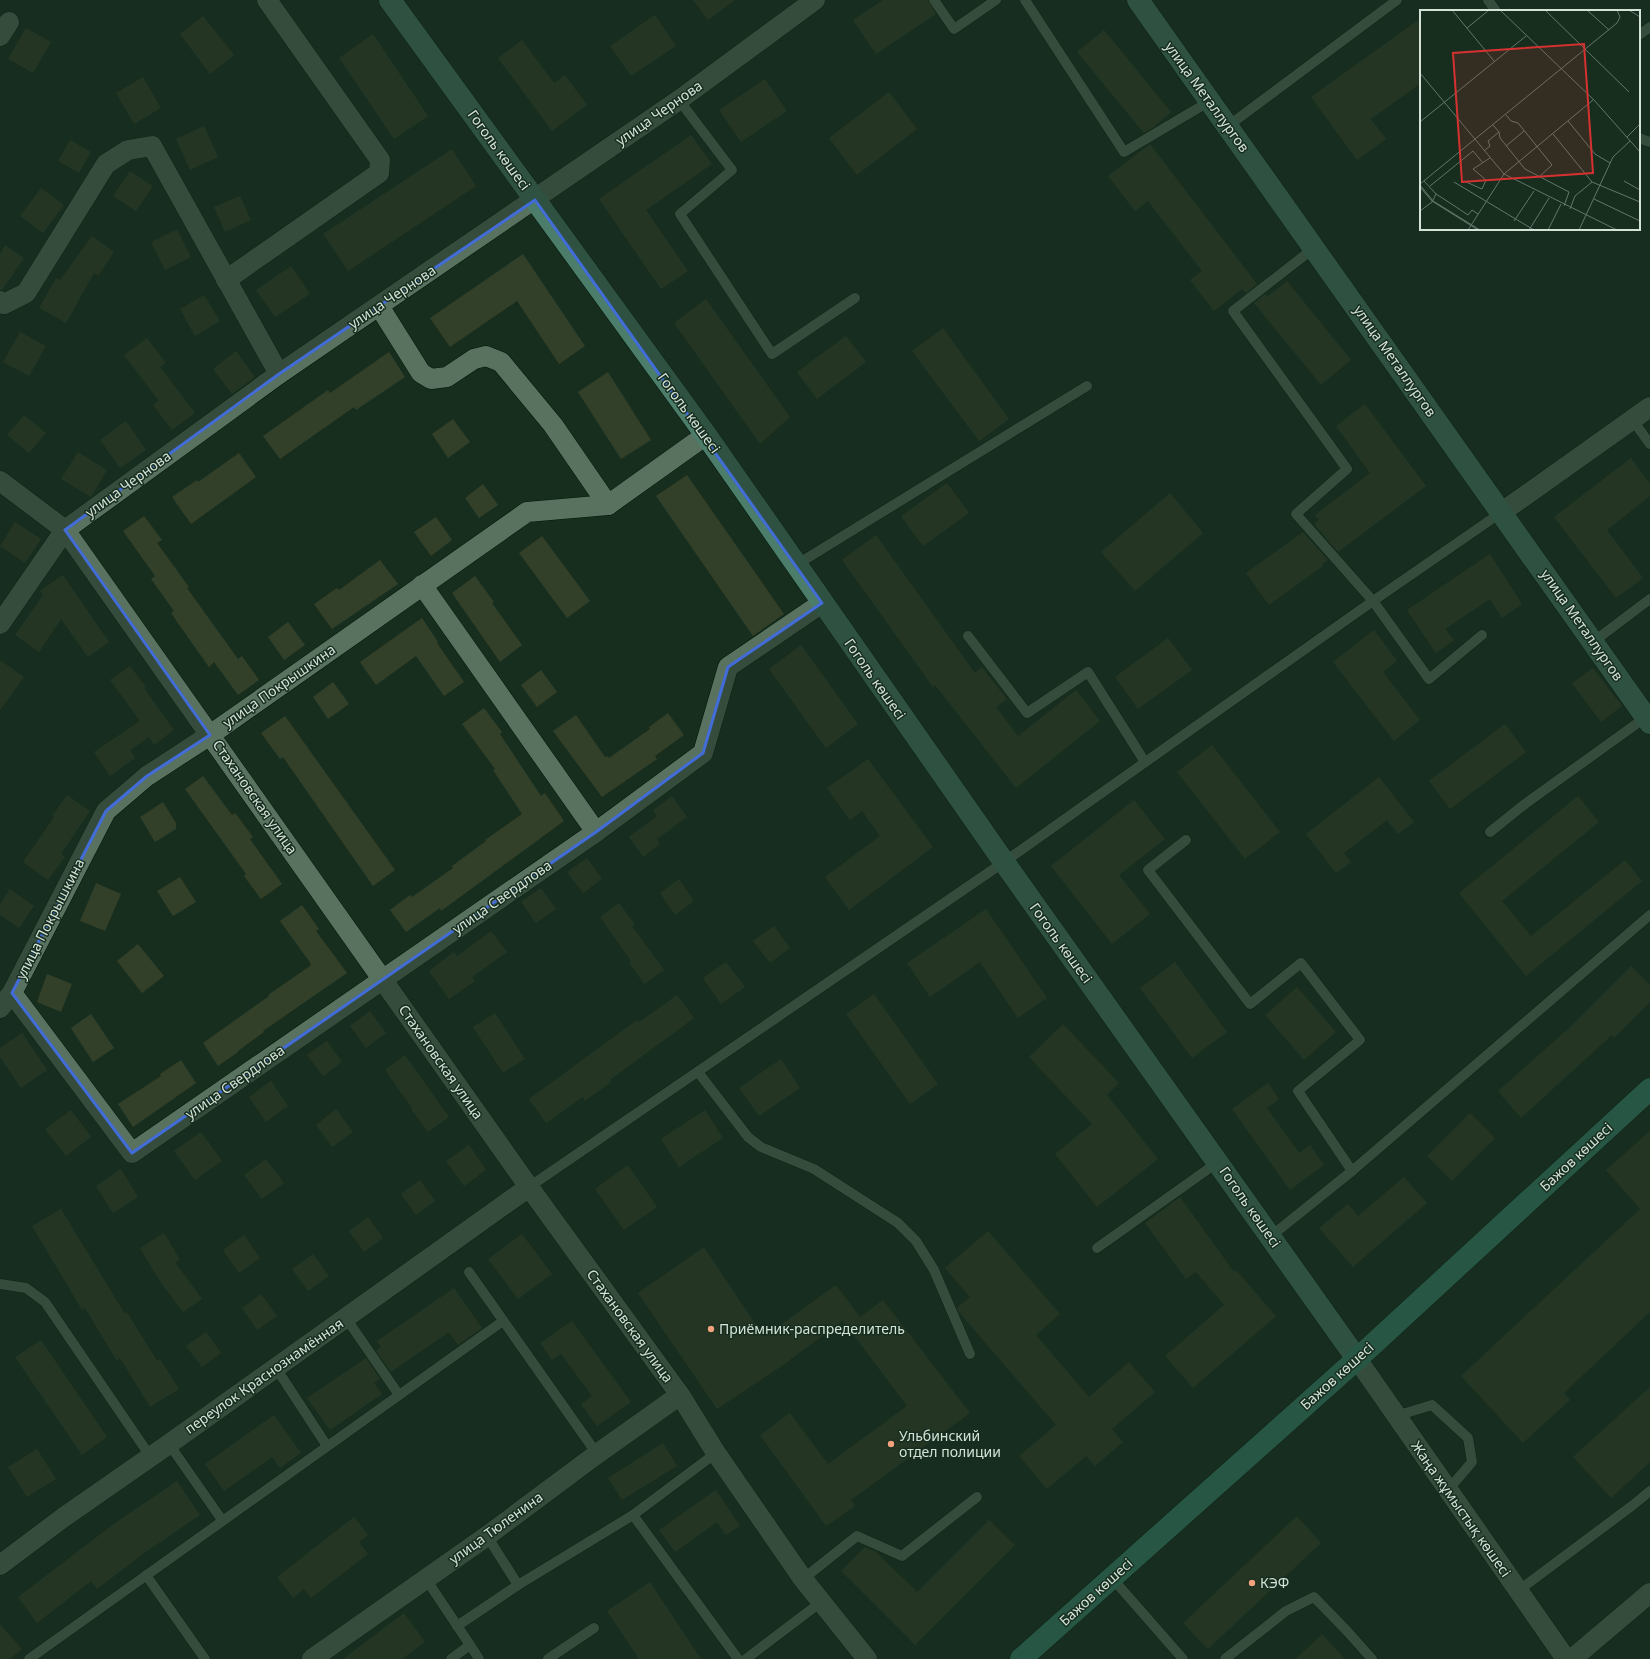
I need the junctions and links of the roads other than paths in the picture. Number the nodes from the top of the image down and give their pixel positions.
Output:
1 (267, 0) edge
2 (390, 0) edge
3 (815, 0) edge
4 (934, 0) edge
5 (996, 0) edge
6 (1024, 0) edge
7 (1138, 0) edge
8 (1397, 0) edge
9 (1488, 0) edge
10 (1495, 10) edge
11 (1650, 27) edge
12 (1640, 34) edge
13 (679, 100) junction
14 (1210, 101) junction
15 (1228, 126) junction
16 (1640, 138) edge
17 (1650, 142) edge
18 (535, 200) junction
19 (1314, 248) junction
20 (226, 280) junction
21 (855, 298) dead end
22 (0, 301) edge
23 (379, 306) junction
24 (279, 374) junction
25 (1087, 386) dead end
26 (1650, 407) edge
27 (1632, 419) junction
28 (706, 435) junction
29 (1650, 444) edge
30 (0, 481) edge
31 (608, 505) junction
32 (1502, 512) junction
33 (65, 530) junction
34 (796, 564) junction
35 (422, 585) junction
36 (1650, 599) edge
37 (1373, 601) junction
38 (822, 603) junction
39 (0, 624) edge
40 (1482, 635) dead end
41 (968, 636) dead end
42 (1593, 642) junction
43 (1648, 720) edge
44 (210, 734) junction
45 (1145, 762) junction
46 (596, 832) junction
47 (1490, 832) dead end
48 (1186, 840) dead end
49 (1004, 862) junction
50 (1650, 915) edge
51 (383, 980) junction
52 (6, 1001) edge
53 (698, 1072) junction
54 (1650, 1089) edge
55 (1218, 1162) junction
56 (1352, 1171) junction
57 (529, 1187) junction
58 (1271, 1236) junction
59 (1097, 1248) dead end
60 (469, 1272) dead end
61 (0, 1284) edge
62 (346, 1318) junction
63 (503, 1321) junction
64 (970, 1354) dead end
65 (1357, 1359) junction
66 (276, 1368) junction
67 (399, 1395) junction
68 (680, 1395) junction
69 (1396, 1416) junction
70 (168, 1444) junction
71 (327, 1446) junction
72 (716, 1453) junction
73 (597, 1454) junction
74 (150, 1456) junction
75 (1448, 1490) junction
76 (1650, 1491) edge
77 (977, 1497) dead end
78 (633, 1515) junction
79 (222, 1520) junction
80 (487, 1536) junction
81 (0, 1565) edge
82 (146, 1575) junction
83 (426, 1578) junction
84 (1112, 1578) junction
85 (803, 1579) junction
86 (518, 1585) junction
87 (1518, 1591) junction
88 (1650, 1593) edge
89 (821, 1602) junction
90 (457, 1626) junction
91 (594, 1628) dead end
92 (470, 1645) junction
93 (30, 1659) edge
94 (205, 1659) edge
95 (312, 1659) edge
96 (451, 1659) edge
97 (479, 1659) edge
98 (548, 1659) edge
99 (738, 1659) edge
100 (746, 1659) edge
101 (867, 1659) edge
102 (1021, 1659) edge
103 (1183, 1659) edge
104 (1225, 1659) edge
105 (1372, 1659) edge
106 (1566, 1659) edge
107 (1572, 1659) edge

1 - 20 street
2 - 18 main road, Гоголь көшесі
3 - 13 street, улица Чернова
4 - 5 lane
6 - 14 lane
7 - 14 main road, улица Металлургов
8 - 15 lane
9 - 10 lane
11 - 12 lane
13 - 18 street, улица Чернова
13 - 21 lane
14 - 15 main road, улица Металлургов
15 - 19 main road, улица Металлургов
16 - 17 lane
18 - 23 street, улица Чернова
18 - 28 main road, Гоголь көшесі
19 - 32 main road, улица Металлургов
19 - 37 lane
20 - 22 street
20 - 24 street
23 - 24 street, улица Чернова
23 - 31 street
24 - 33 street, улица Чернова
25 - 34 lane
26 - 27 street
27 - 29 lane
27 - 32 street
28 - 31 street
28 - 34 main road, Гоголь көшесі
30 - 33 street, Стахановская улица
31 - 35 street, улица Покрышкина
32 - 37 lane
32 - 42 main road, улица Металлургов
33 - 39 street, улица Чернова
33 - 44 street, Стахановская улица
34 - 38 main road, Гоголь көшесі
35 - 44 street, улица Покрышкина
35 - 46 street
36 - 42 lane
37 - 40 lane
37 - 45 lane
38 - 46 street, улица Свердлова
38 - 49 main road, Гоголь көшесі
41 - 45 lane
42 - 43 main road, улица Металлургов
43 - 47 lane
44 - 51 street, Стахановская улица
44 - 52 street, улица Покрышкина
45 - 49 lane
46 - 51 street, улица Свердлова
48 - 56 lane
49 - 53 lane
49 - 55 main road, Гоголь көшесі
50 - 56 lane
51 - 52 street, улица Свердлова
51 - 57 street, Стахановская улица
53 - 57 lane
53 - 64 lane
54 - 65 main road, Бажов көшесі
55 - 58 main road, Гоголь көшесі
55 - 59 lane
56 - 58 lane
57 - 62 street, переулок Краснознамённая
57 - 68 street, Стахановская улица
58 - 65 main road, Гоголь көшесі
60 - 63 lane
61 - 74 lane
62 - 66 street, переулок Краснознамённая
62 - 67 lane
63 - 67 lane
63 - 73 lane
65 - 69 street, Жаңа жұмыстық көшесі
65 - 84 main road, Бажов көшесі
66 - 70 street, переулок Краснознамённая
66 - 71 lane
67 - 71 lane
68 - 72 street, Стахановская улица
68 - 73 street, улица Тюленина
69 - 75 street, Жаңа жұмыстық көшесі
69 - 75 lane
70 - 74 street, переулок Краснознамённая
70 - 79 lane
71 - 79 lane
72 - 78 lane
72 - 85 street, Стахановская улица
73 - 80 street, улица Тюленина
74 - 81 street, переулок Краснознамённая
75 - 87 street, Жаңа жұмыстық көшесі
76 - 87 lane
77 - 85 lane
78 - 86 lane
78 - 99 lane
79 - 82 lane
80 - 83 street, улица Тюленина
80 - 86 lane
82 - 93 lane
82 - 94 lane
83 - 90 lane
83 - 95 street, улица Тюленина
84 - 102 main road, Бажов көшесі
84 - 103 lane
85 - 89 street, Стахановская улица
86 - 90 lane
87 - 106 street, Жаңа жұмыстық көшесі
88 - 107 street
89 - 100 lane
89 - 101 street, Стахановская улица
90 - 92 lane
91 - 98 lane
92 - 96 lane
92 - 97 lane
104 - 105 lane

